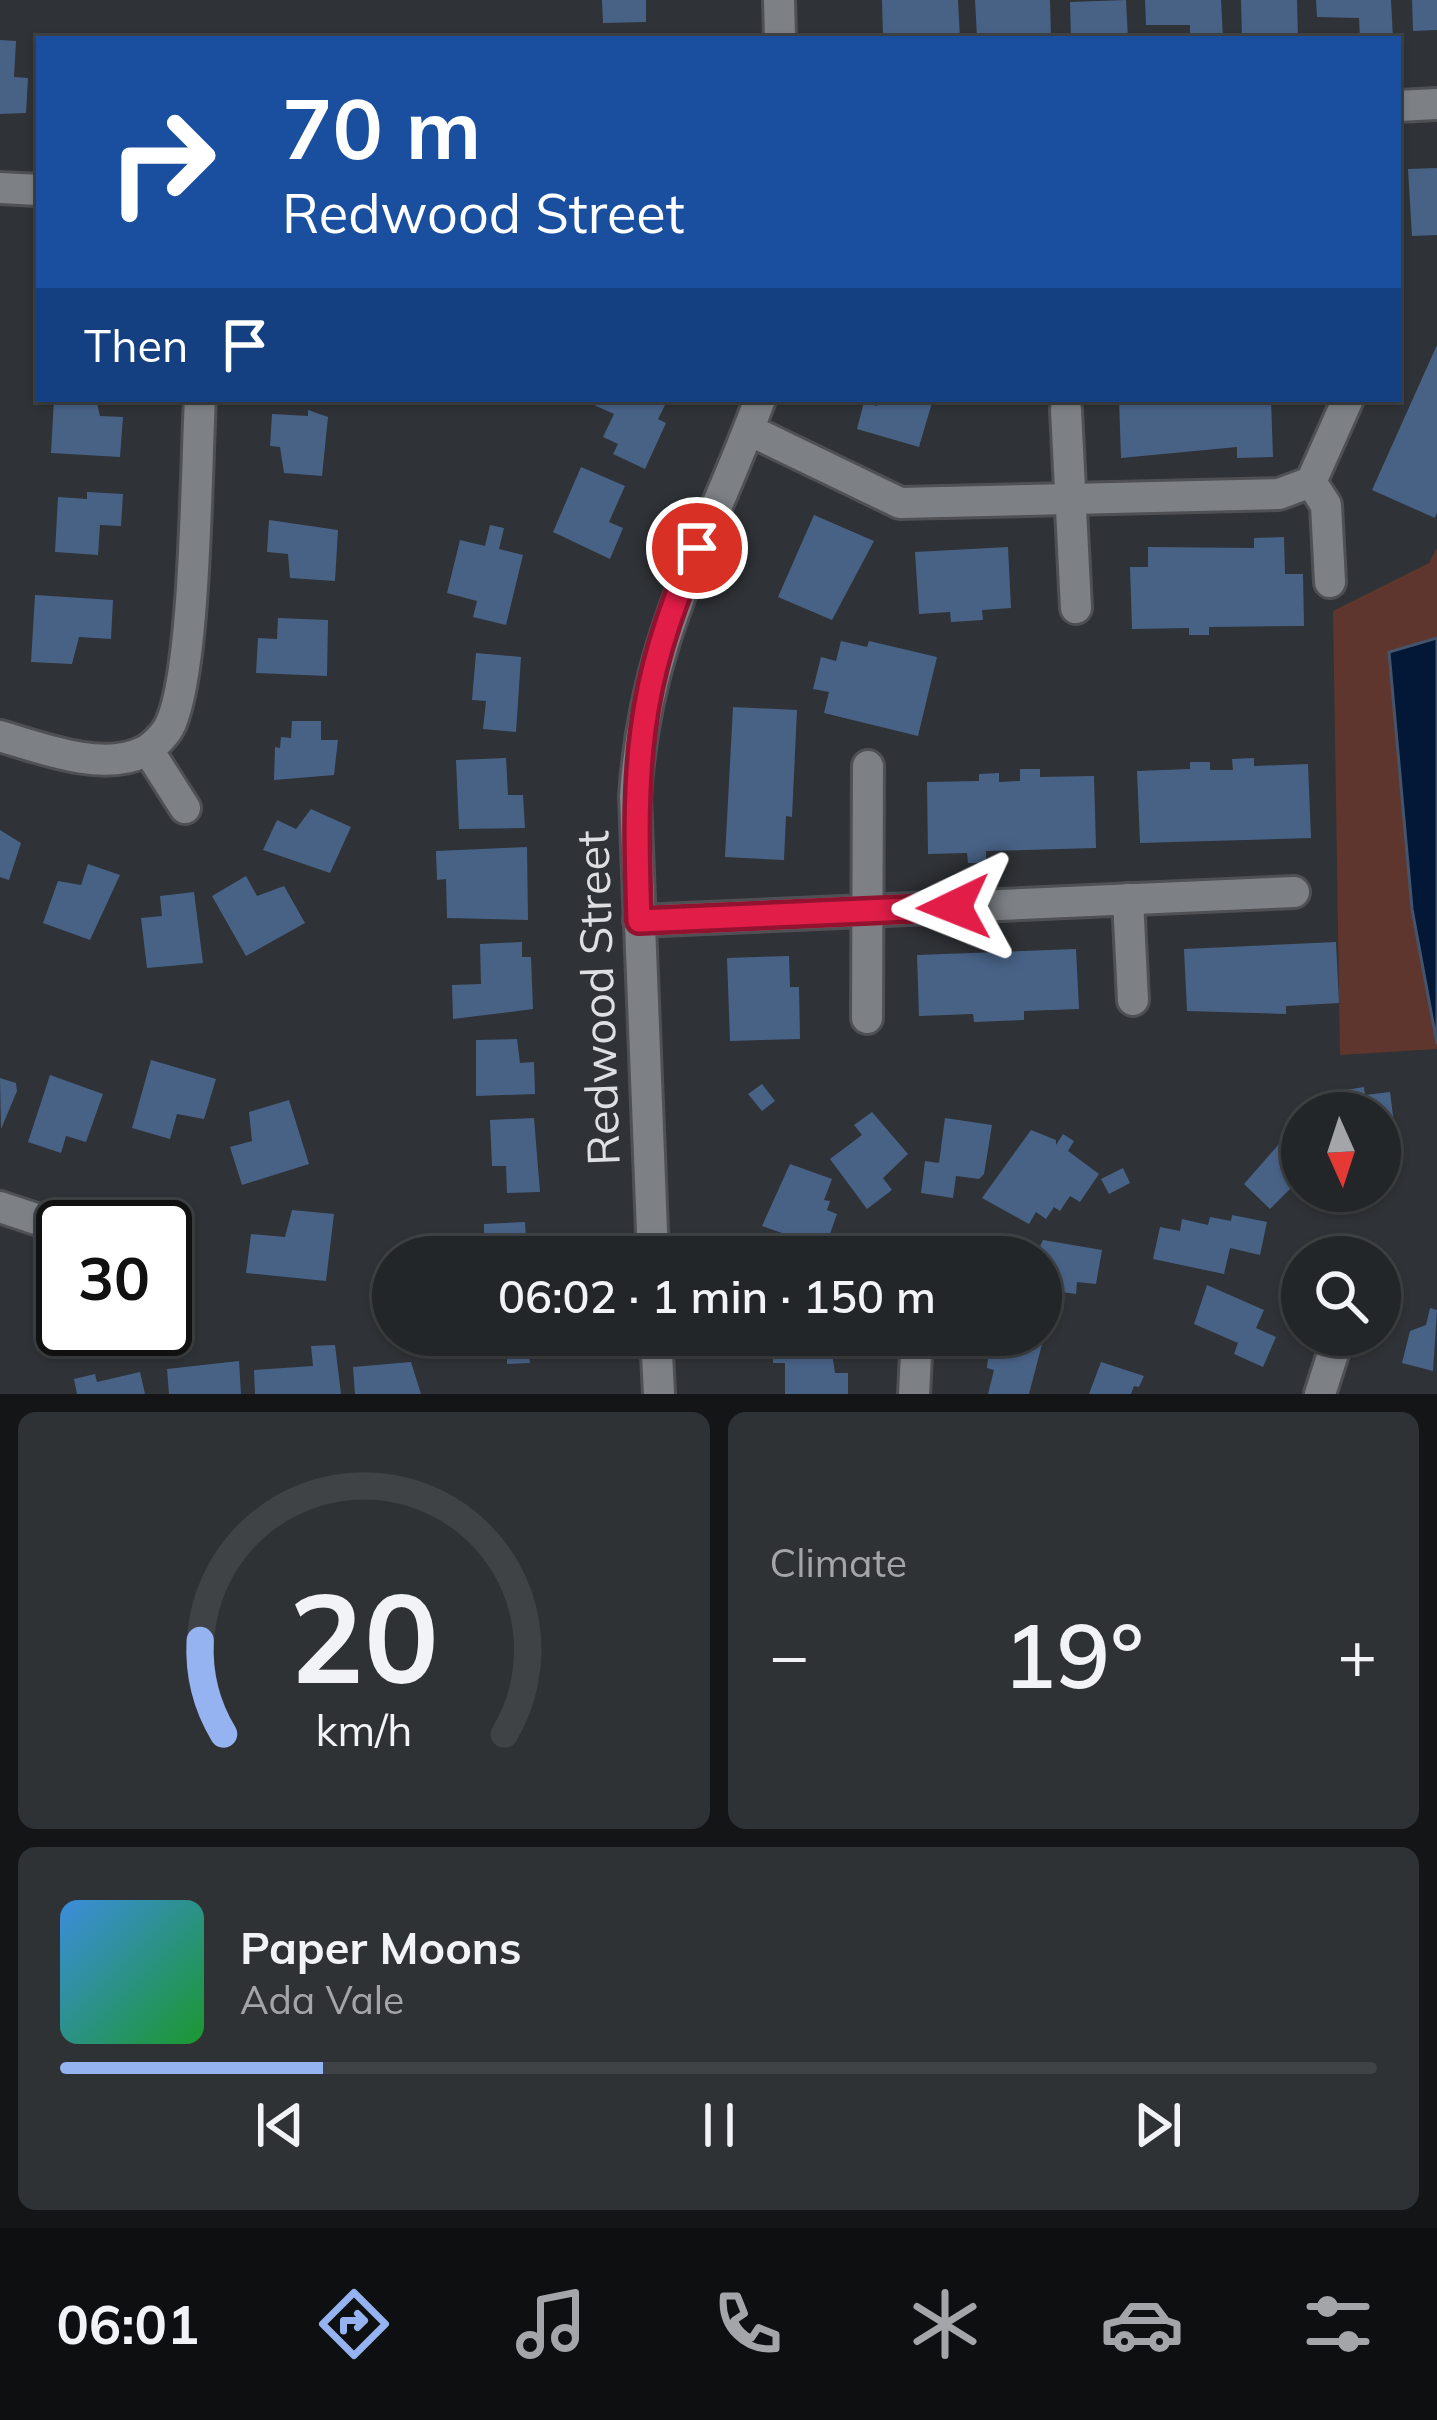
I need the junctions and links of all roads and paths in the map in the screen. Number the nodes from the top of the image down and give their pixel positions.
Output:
1 (778, 0) edge
2 (780, 36) edge
3 (1437, 104) edge
4 (1401, 106) edge
5 (0, 188) edge
6 (36, 190) edge
7 (200, 402) edge
8 (759, 402) edge
9 (1347, 402) edge
10 (1066, 410) dead end
11 (749, 430) junction
12 (1311, 482) junction
13 (1072, 499) junction
14 (1330, 582) dead end
15 (1076, 608) dead end
16 (0, 736) edge
17 (148, 750) junction
18 (868, 766) dead end
19 (185, 808) dead end
20 (1294, 892) dead end
21 (1128, 899) junction
22 (867, 910) junction
23 (639, 921) junction
24 (1133, 1000) dead end
25 (867, 1018) dead end
26 (0, 1207) edge
27 (36, 1219) edge
28 (652, 1236) edge
29 (657, 1356) edge
30 (915, 1356) edge
31 (1332, 1356) edge
32 (658, 1394) edge
33 (914, 1394) edge
34 (1320, 1394) edge

1 - 2 street
3 - 4 street
5 - 6 street
7 - 17 street
8 - 11 street, Redwood Street
9 - 12 street
10 - 13 street
11 - 13 street
11 - 23 street, Redwood Street
12 - 13 street
12 - 14 street
13 - 15 street
16 - 17 street
17 - 19 street
18 - 22 street
20 - 21 street
21 - 22 street
21 - 24 street
22 - 23 street
22 - 25 street
23 - 28 street, Redwood Street
26 - 27 street
29 - 32 street
30 - 33 street
31 - 34 street

